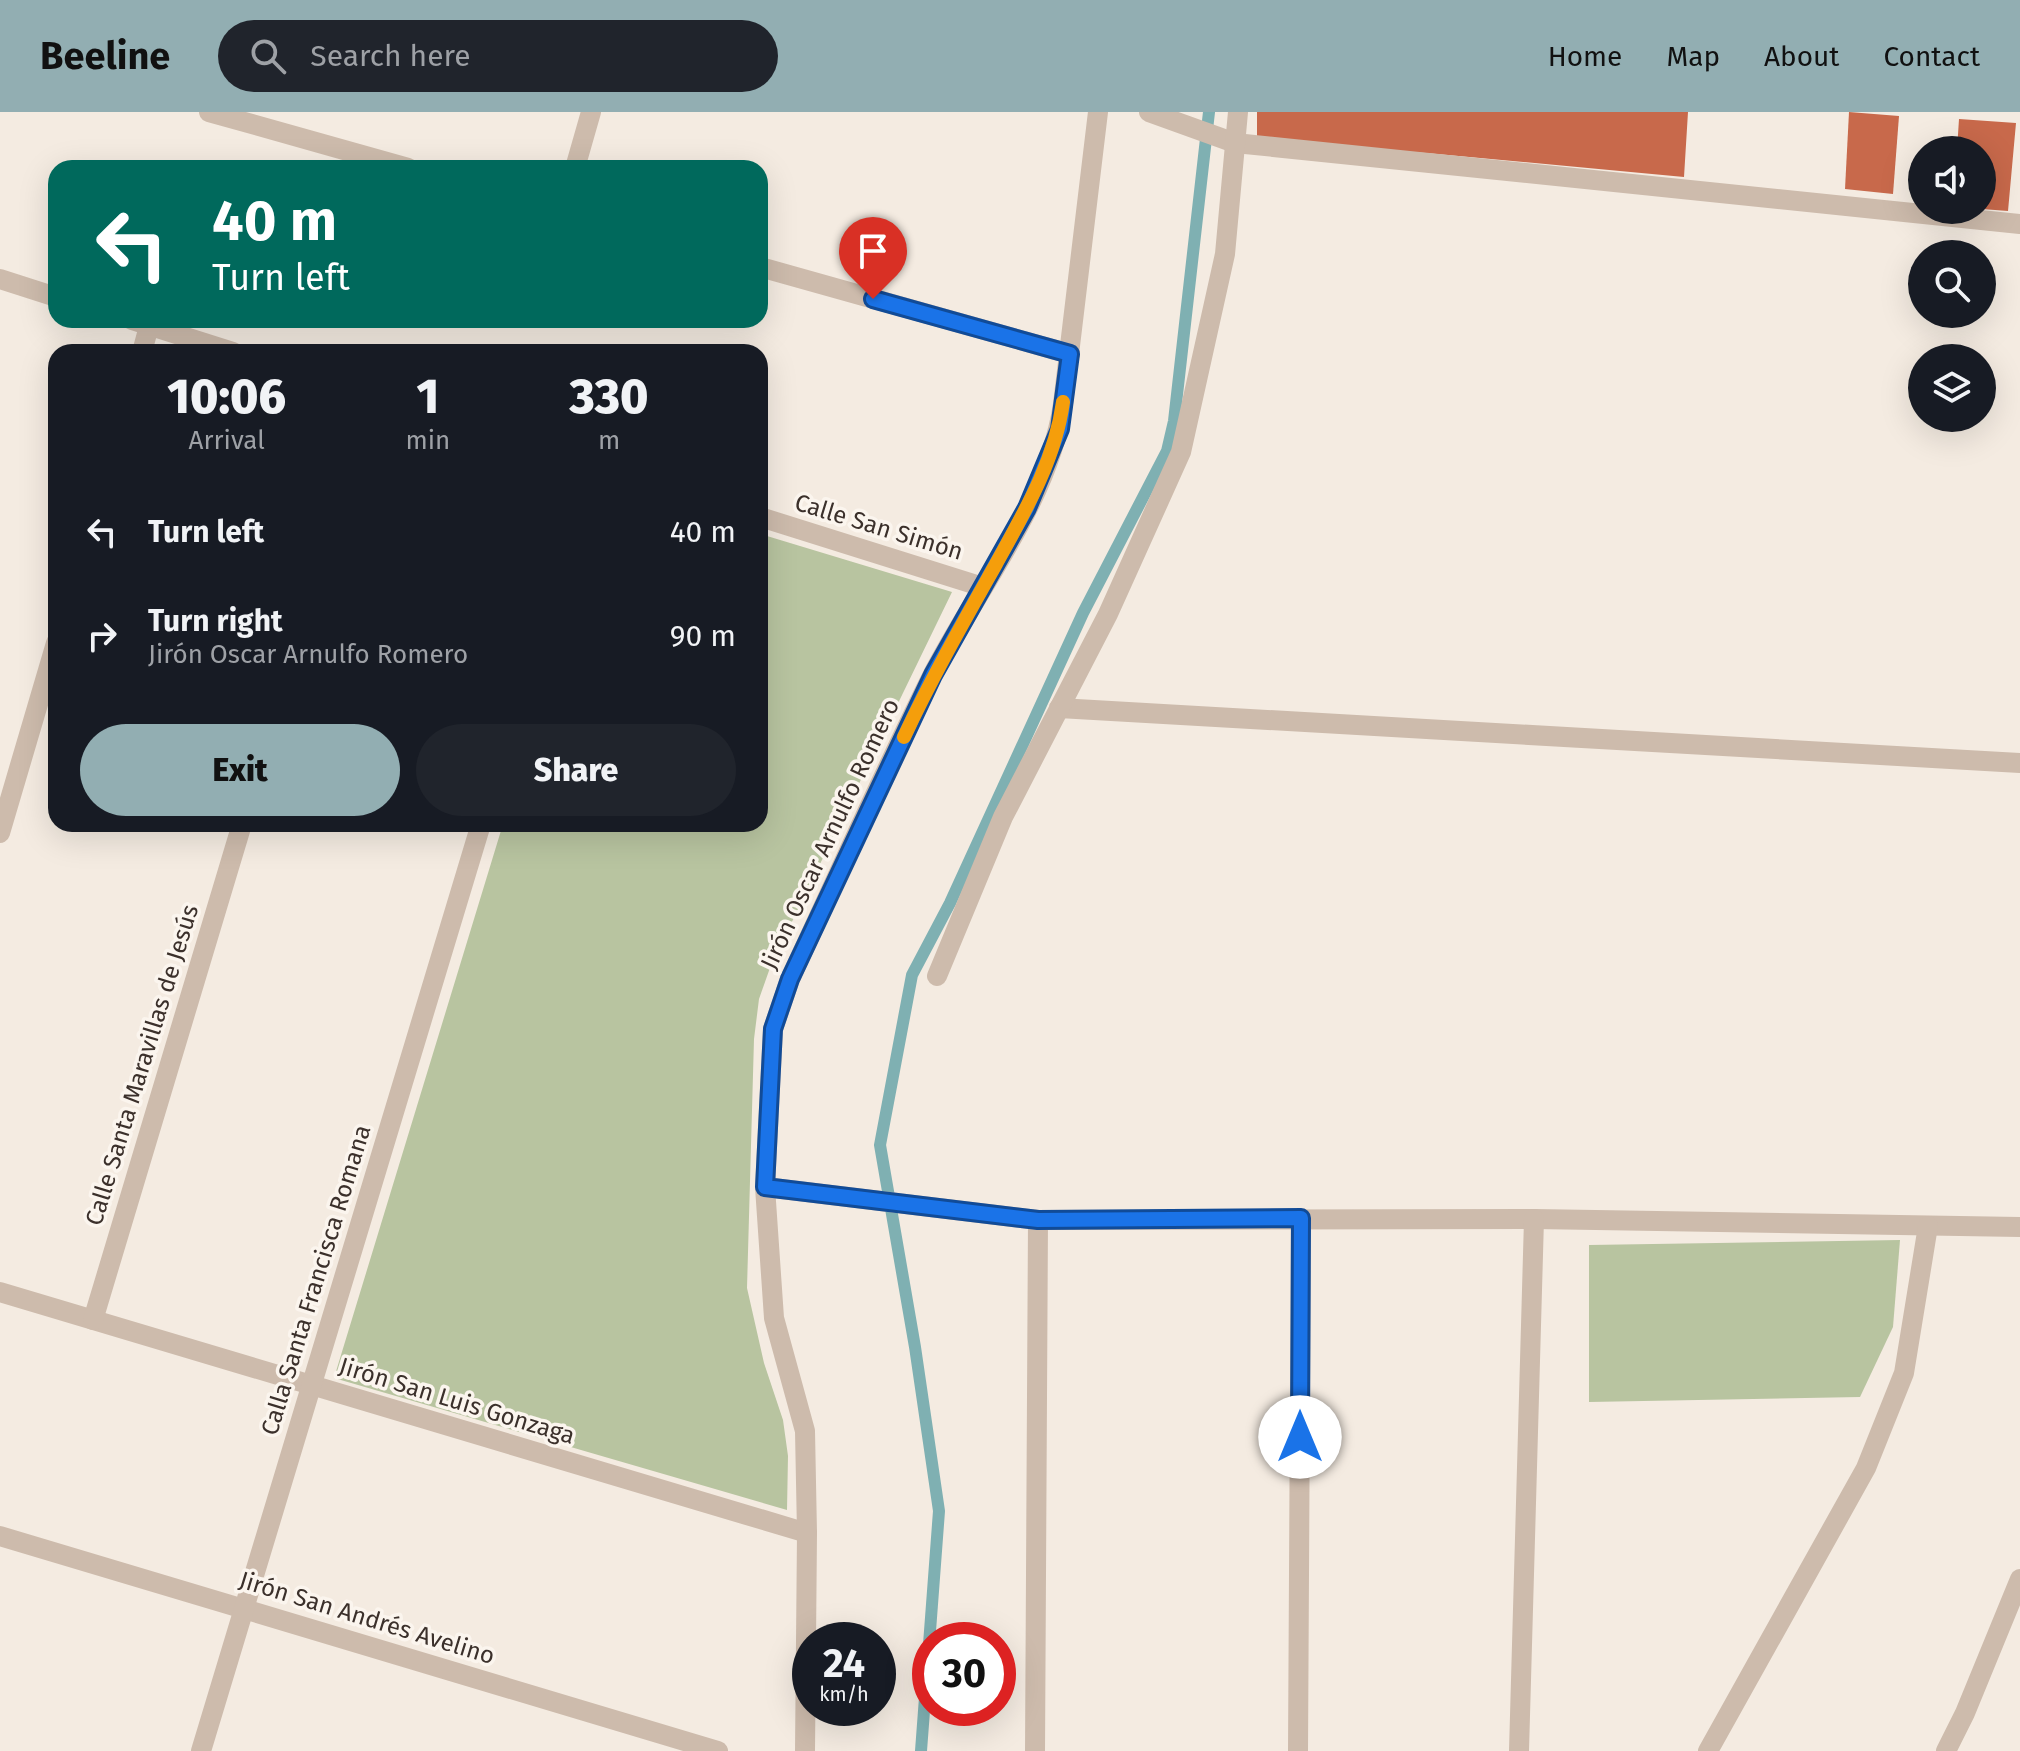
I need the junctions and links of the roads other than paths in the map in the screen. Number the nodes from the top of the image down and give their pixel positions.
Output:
1 (209, 112) edge
2 (591, 112) edge
3 (1098, 112) edge
4 (1149, 112) edge
5 (1238, 112) edge
6 (1235, 143) junction
7 (380, 160) edge
8 (577, 160) edge
9 (2020, 224) edge
10 (768, 269) edge
11 (0, 279) edge
12 (48, 294) edge
13 (156, 328) edge
14 (207, 344) edge
15 (1070, 354) junction
16 (768, 520) edge
17 (983, 587) junction
18 (48, 670) edge
19 (1059, 708) junction
20 (2020, 763) edge
21 (240, 832) edge
22 (479, 832) edge
23 (0, 833) edge
24 (937, 976) dead end
25 (765, 1187) junction
26 (1301, 1218) junction
27 (1534, 1219) junction
28 (1038, 1220) junction
29 (1928, 1226) junction
30 (2020, 1227) edge
31 (0, 1292) edge
32 (93, 1320) junction
33 (312, 1385) junction
34 (807, 1533) junction
35 (0, 1536) edge
36 (2020, 1579) edge
37 (245, 1608) junction
38 (201, 1751) edge
39 (718, 1751) edge
40 (805, 1751) edge
41 (1035, 1751) edge
42 (1298, 1751) edge
43 (1519, 1751) edge
44 (1708, 1751) edge
45 (1946, 1751) edge

1 - 7 street
2 - 8 street
3 - 15 street, Jirón Oscar Arnulfo Romero
4 - 6 street
5 - 6 street
6 - 9 street
6 - 19 street
10 - 15 street
11 - 12 street
13 - 14 street
15 - 17 street, Jirón Oscar Arnulfo Romero
16 - 17 street, Calle San Simón
17 - 25 street, Jirón Oscar Arnulfo Romero
18 - 23 street
19 - 20 street
19 - 24 street
21 - 32 street, Calle Santa Maravillas de Jesús
22 - 33 street, Calla Santa Francisca Romana
25 - 28 street
25 - 34 street, Jirón Oscar Arnulfo Romero
26 - 27 street
26 - 28 street
26 - 42 street
27 - 29 street
27 - 43 street
28 - 41 street
29 - 30 street
29 - 44 street
31 - 32 street, Jirón San Luis Gonzaga
32 - 33 street, Jirón San Luis Gonzaga
33 - 34 street, Jirón San Luis Gonzaga
33 - 37 street, Calla Santa Francisca Romana
34 - 40 street, Jirón Oscar Arnulfo Romero
35 - 37 street, Jirón San Andrés Avelino
36 - 45 street
37 - 38 street, Calla Santa Francisca Romana
37 - 39 street, Jirón San Andrés Avelino

